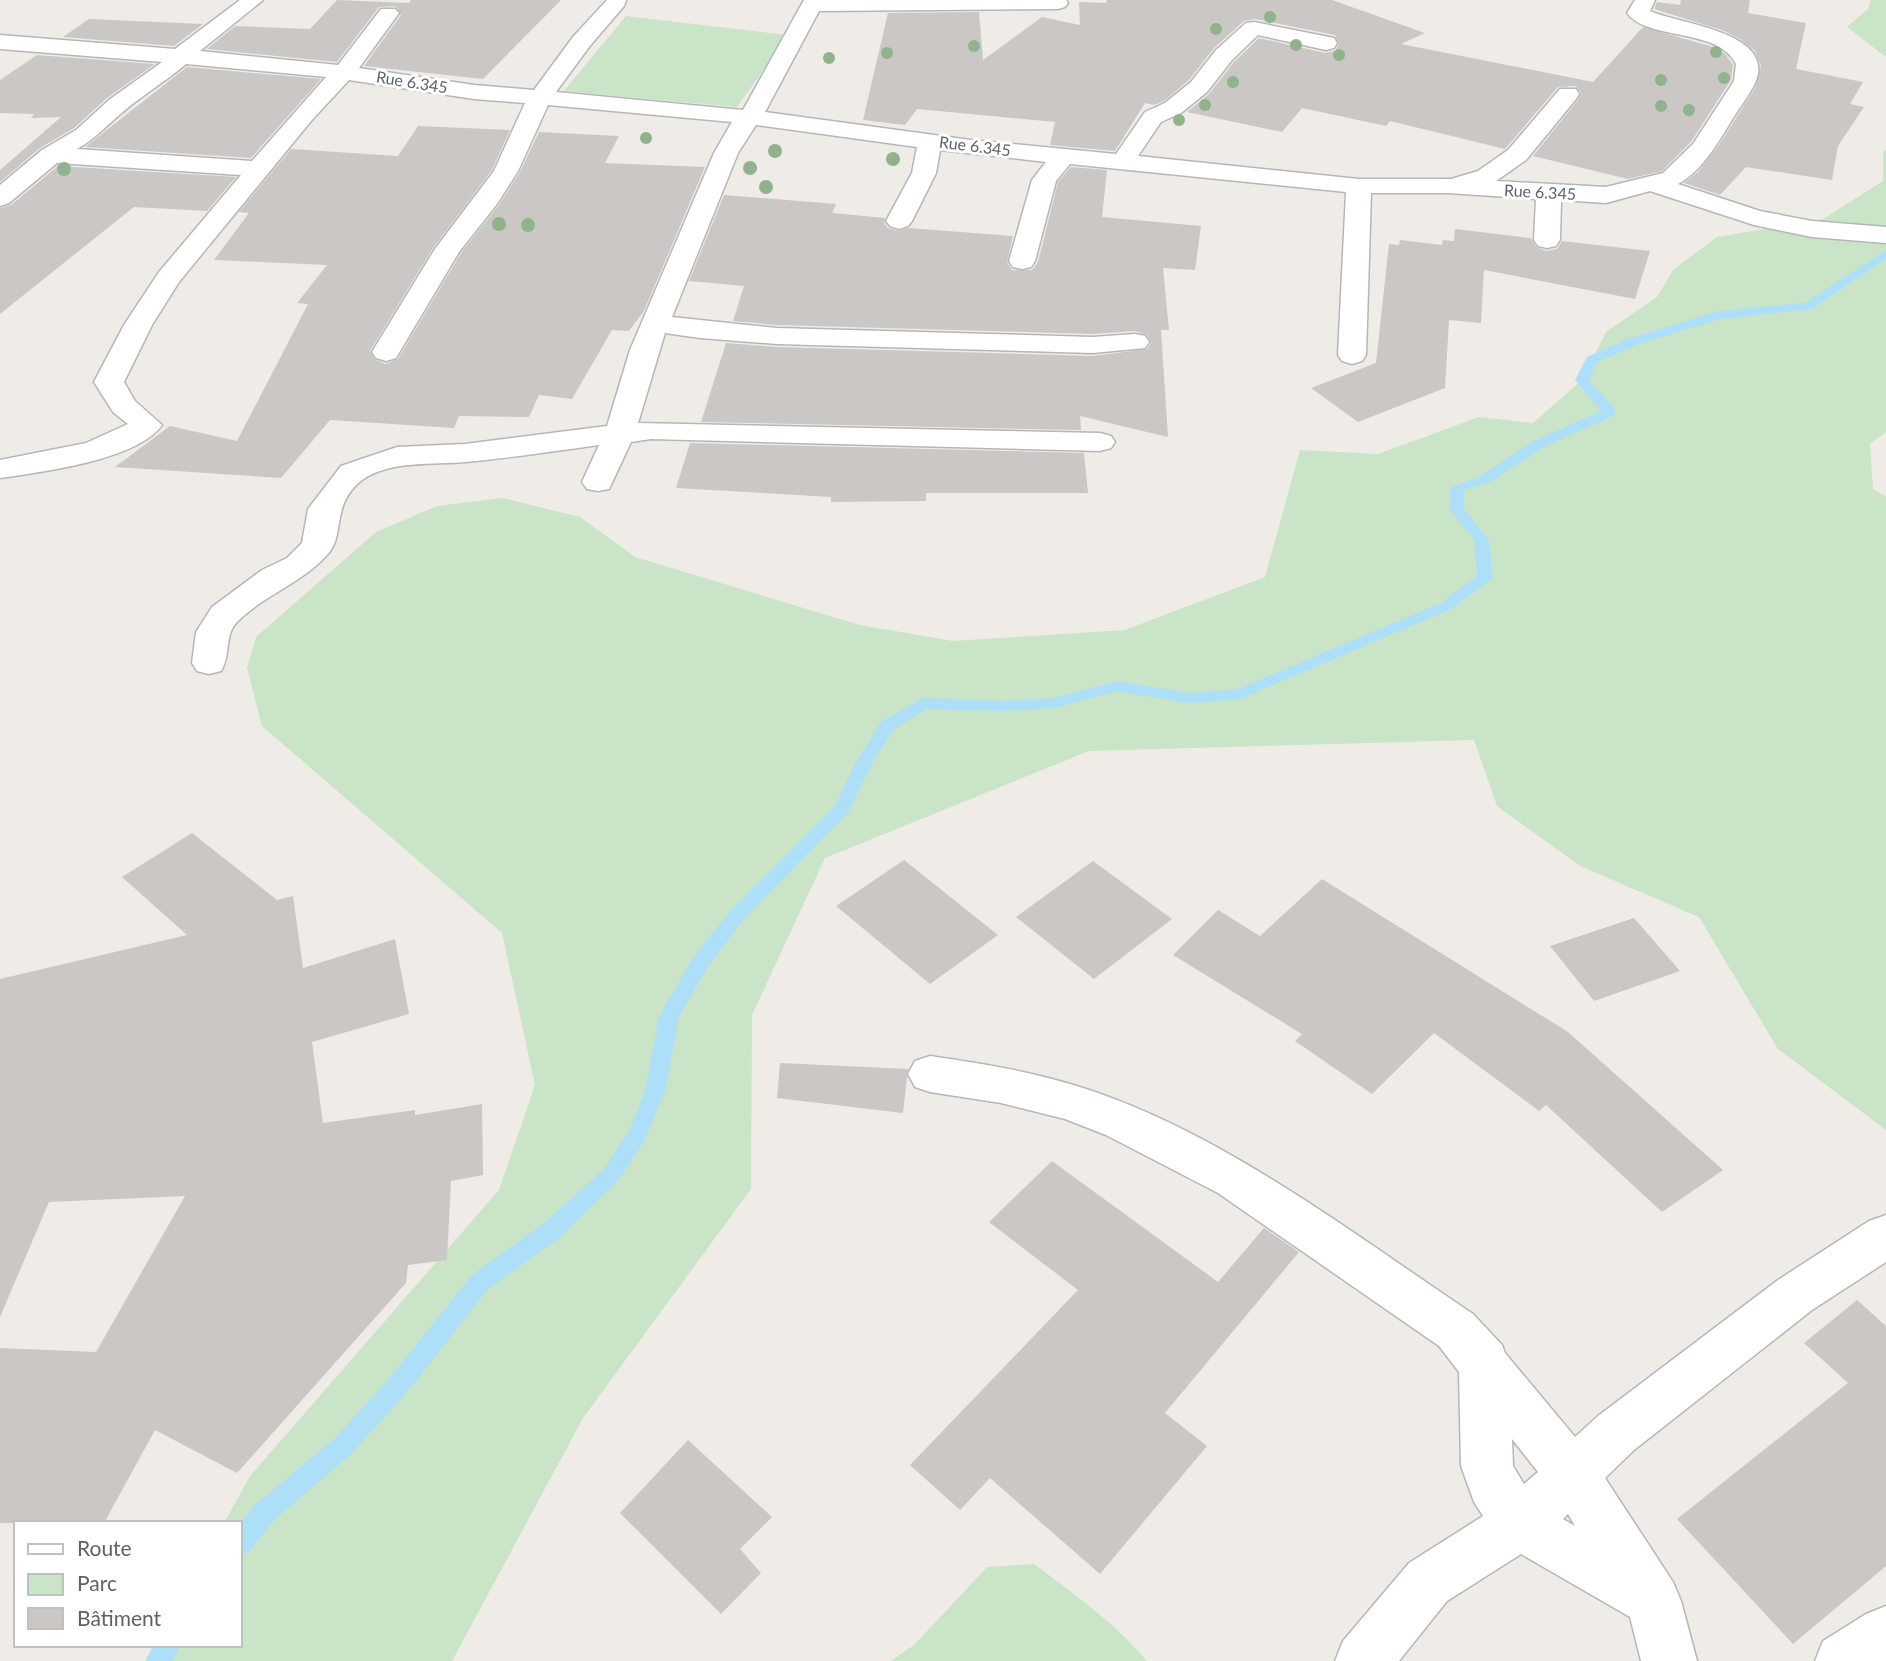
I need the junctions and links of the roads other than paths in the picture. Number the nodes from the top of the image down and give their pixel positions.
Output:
1 (253, 0) edge
2 (1645, 0) edge
3 (617, 2) dead end
4 (813, 2) edge
5 (982, 3) junction
6 (1058, 3) dead end
7 (388, 13) dead end
8 (998, 25) dead end
9 (0, 42) edge
10 (1326, 43) dead end
11 (177, 58) junction
12 (344, 72) junction
13 (1568, 94) dead end
14 (539, 99) junction
15 (750, 118) junction
16 (930, 141) junction
17 (51, 155) junction
18 (1065, 155) junction
19 (1123, 161) junction
20 (258, 169) junction
21 (1653, 184) junction
22 (1448, 186) junction
23 (1359, 187) junction
24 (1549, 192) junction
25 (0, 198) edge
26 (899, 221) dead end
27 (1886, 235) edge
28 (1547, 240) dead end
29 (1022, 261) dead end
30 (658, 323) junction
31 (1135, 342) dead end
32 (386, 352) dead end
33 (1352, 355) dead end
34 (651, 430) junction
35 (620, 432) junction
36 (1100, 442) dead end
37 (0, 469) edge
38 (209, 663) dead end
39 (930, 1074) dead end
40 (1886, 1236) edge
41 (1483, 1361) junction
42 (1573, 1475) junction
43 (1520, 1524) junction
44 (1654, 1601) junction
45 (1886, 1634) edge
46 (1363, 1661) edge
47 (1668, 1661) edge
48 (1843, 1661) edge

1 - 11 street
2 - 21 street, Rue 6.345
3 - 14 street
4 - 5 street
4 - 15 street
5 - 6 street
5 - 8 street
7 - 12 street
9 - 11 street, Rue 6.345
10 - 19 street
11 - 12 street, Rue 6.345
11 - 17 street
12 - 14 street, Rue 6.345
12 - 20 street
13 - 22 street
14 - 15 street, Rue 6.345
14 - 32 street
15 - 16 street, Rue 6.345
15 - 30 street
16 - 18 street, Rue 6.345
16 - 26 street
17 - 20 street
17 - 25 street
18 - 19 street, Rue 6.345
18 - 29 street
19 - 23 street, Rue 6.345
20 - 37 street
21 - 24 street, Rue 6.345
21 - 27 street
22 - 23 street, Rue 6.345
22 - 24 street, Rue 6.345
23 - 33 street
24 - 28 street
30 - 31 street
30 - 35 street
34 - 35 street
34 - 35 street
34 - 36 street
35 - 38 street
39 - 41 street
40 - 42 street
41 - 42 street
41 - 43 street
42 - 43 street
42 - 44 street
43 - 44 street
43 - 46 street
44 - 47 street
45 - 48 street

